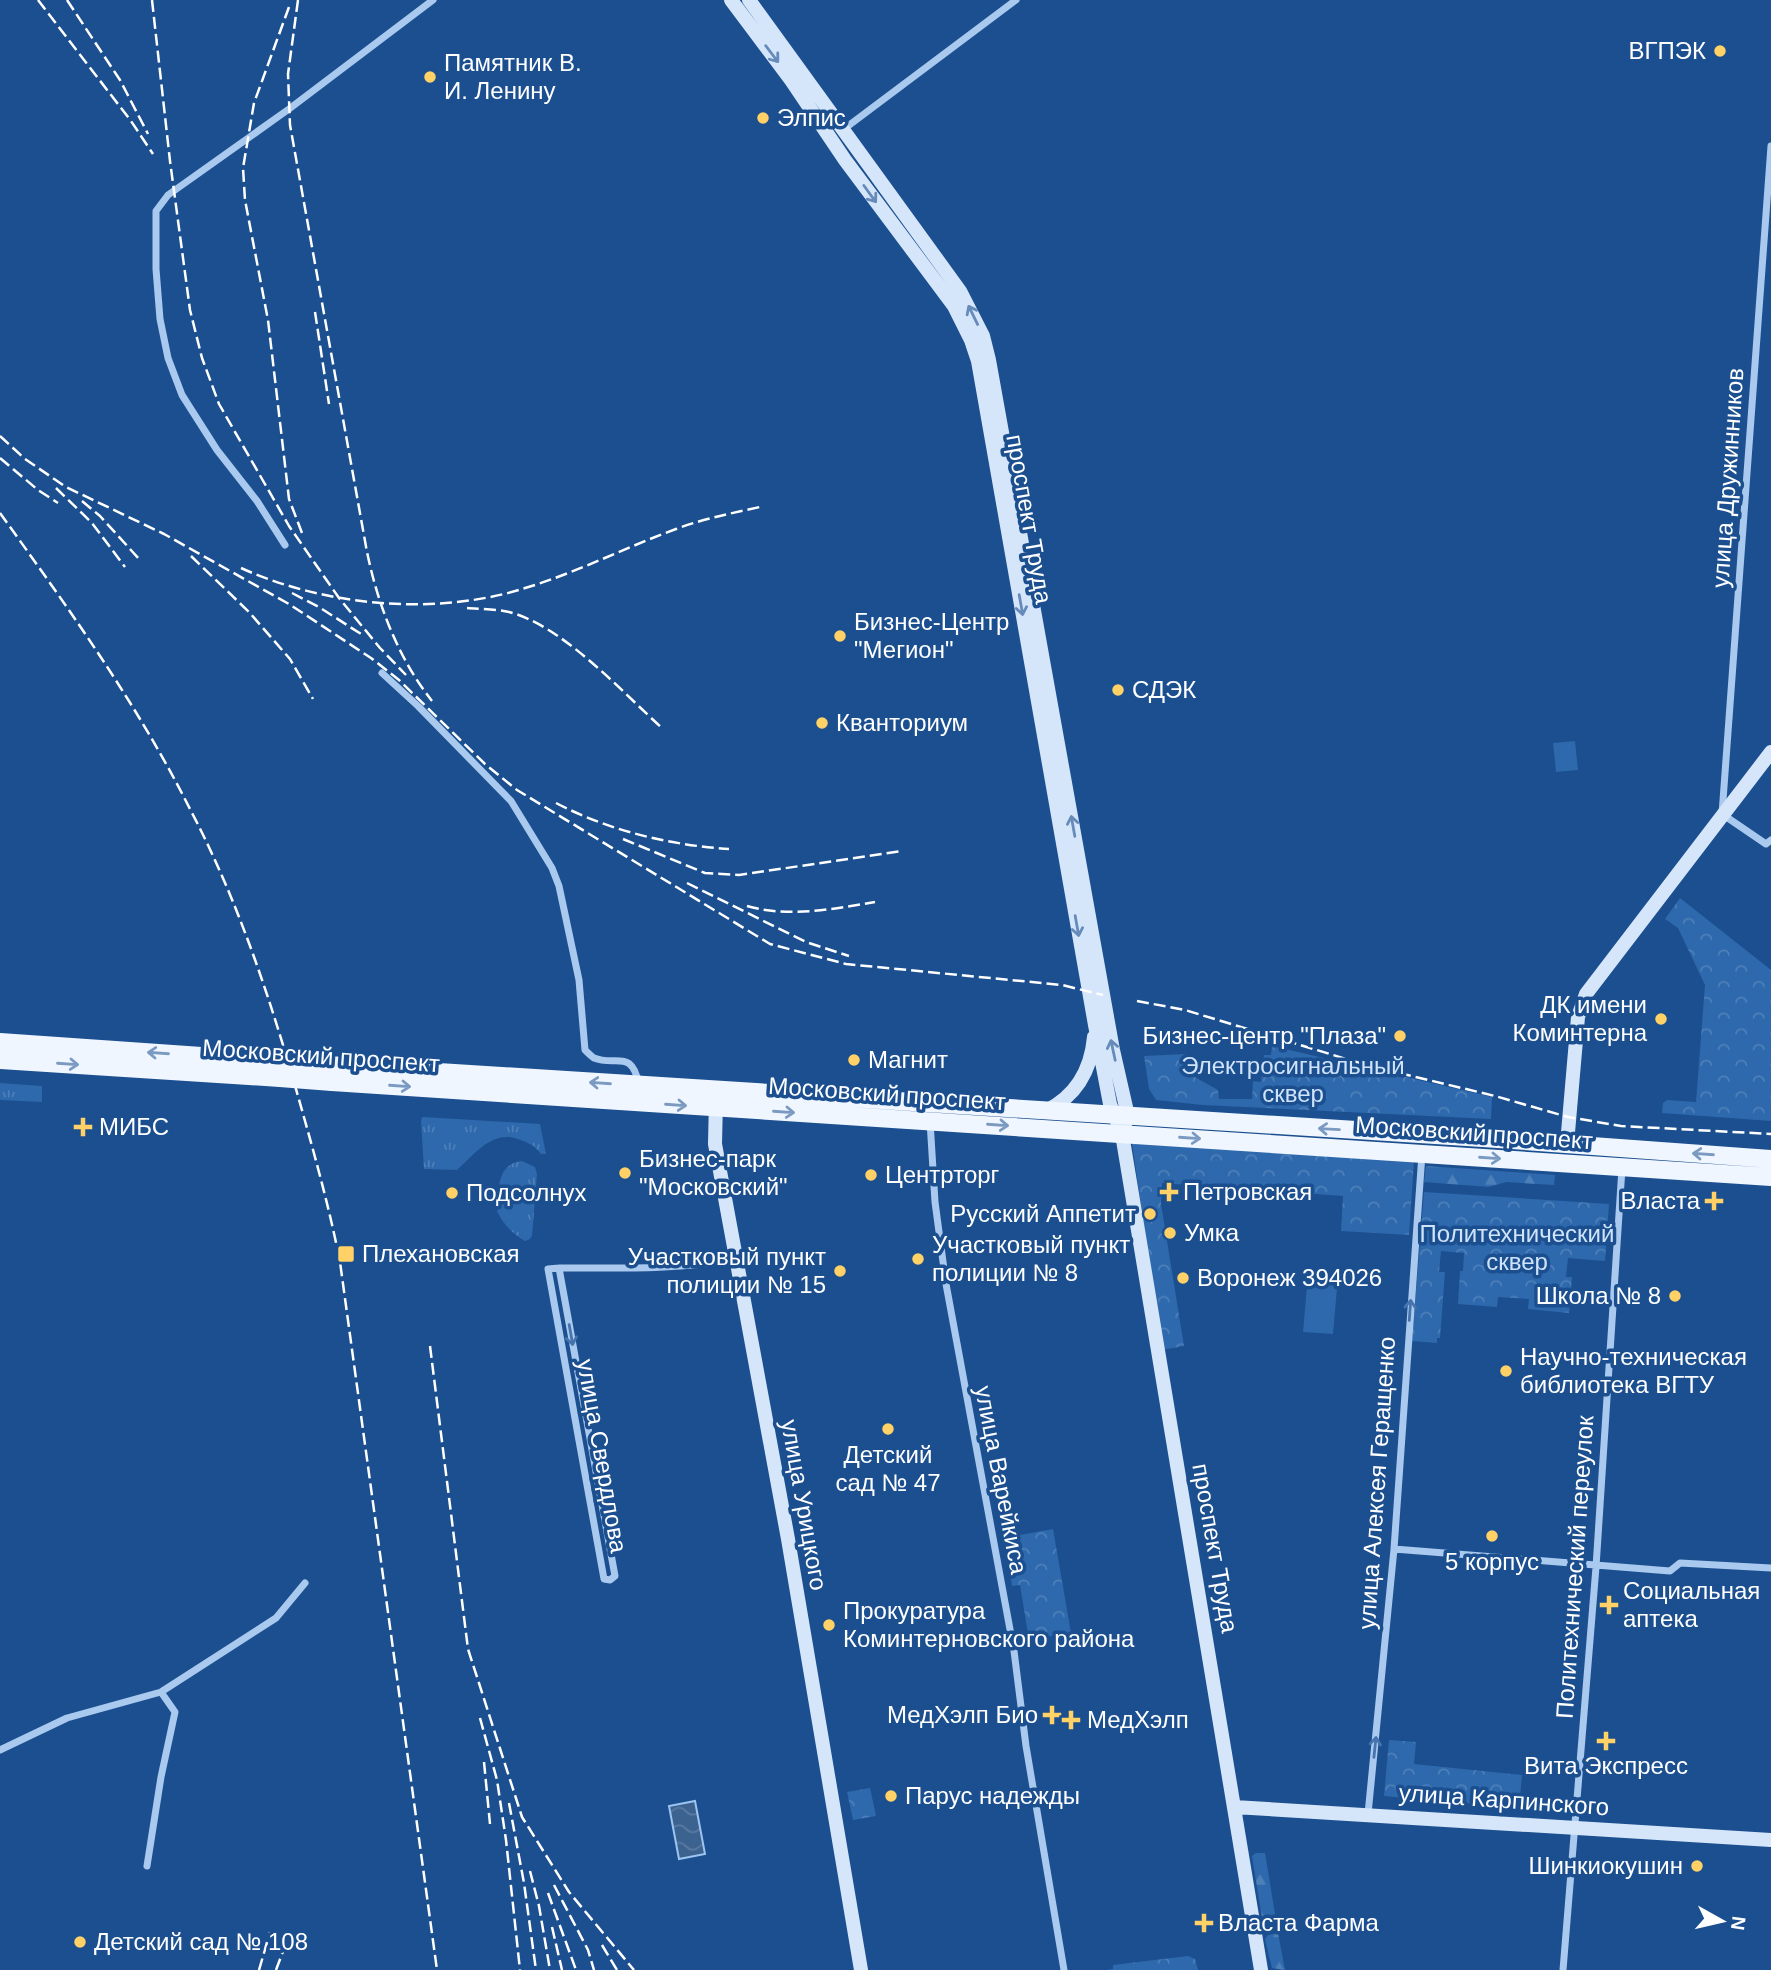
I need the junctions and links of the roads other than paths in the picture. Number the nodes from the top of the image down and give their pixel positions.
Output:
1 (433, 0) edge
2 (731, 0) edge
3 (749, 0) edge
4 (1016, 0) edge
5 (844, 129) junction
6 (831, 139) junction
7 (1771, 146) edge
8 (1004, 476) junction
9 (285, 545) dead end
10 (382, 673) dead end
11 (1771, 752) edge
12 (1722, 814) junction
13 (1771, 840) edge
14 (1095, 1025) junction
15 (0, 1042) edge
16 (0, 1060) edge
17 (278, 1069) junction
18 (330, 1073) junction
19 (639, 1085) junction
20 (716, 1099) junction
21 (1046, 1111) junction
22 (1122, 1116) junction
23 (930, 1121) junction
24 (1122, 1134) junction
25 (1567, 1143) junction
26 (1422, 1153) junction
27 (1771, 1159) edge
28 (1622, 1167) junction
29 (1771, 1177) edge
30 (736, 1259) junction
31 (559, 1268) junction
32 (1394, 1549) junction
33 (1596, 1567) junction
34 (1771, 1568) edge
35 (305, 1583) dead end
36 (161, 1692) junction
37 (0, 1750) edge
38 (1234, 1807) junction
39 (1368, 1814) junction
40 (1575, 1828) junction
41 (1771, 1840) edge
42 (147, 1866) dead end
43 (861, 1970) edge
44 (1064, 1970) edge
45 (1261, 1970) edge
46 (1563, 1970) edge

1 - 9 street
2 -> 6 main road, проспект Труда
3 - 5 main road, проспект Труда
4 - 5 street
5 - 6 main road
8 -> 5 main road, проспект Труда
6 -> 8 main road, проспект Труда
7 - 12 street, улица Дружинников
8 -> 14 main road, проспект Труда
22 -> 8 main road, проспект Труда
10 - 19 street
11 - 12 main road
12 - 13 street
12 - 25 main road
14 - 21 main road
14 - 22 main road, проспект Труда
17 -> 15 main road, Московский проспект
16 -> 17 main road, Московский проспект
17 - 18 main road, Московский проспект, bridge
19 -> 18 main road, Московский проспект
18 -> 20 main road, Московский проспект
19 - 20 main road, Московский проспект
20 - 21 main road, Московский проспект
20 -> 23 main road, Московский проспект
20 - 30 main road, улица Урицкого
21 - 22 main road, Московский проспект
22 - 24 main road, проспект Труда
25 -> 22 main road, Московский проспект
23 -> 24 main road, Московский проспект
23 - 44 street, улица Варейкиса
24 -> 26 main road, Московский проспект
24 - 38 main road, проспект Труда
27 -> 25 main road, Московский проспект
26 -> 28 main road, Московский проспект
32 -> 26 street, улица Алексея Геращенко
28 - 29 main road, Московский проспект
28 - 33 street, Политехнический переулок
30 - 31 street
30 - 43 main road, улица Урицкого
31 -> 31 street, улица Свердлова
32 - 33 street
39 -> 32 street, улица Алексея Геращенко
33 - 34 street
33 - 40 street, Политехнический переулок
35 - 36 street
36 - 37 street
36 - 42 street
38 - 39 main road, улица Карпинского
38 - 45 main road, проспект Труда
39 - 40 main road, улица Карпинского
40 - 41 main road, улица Карпинского
40 - 46 street, Политехнический переулок

